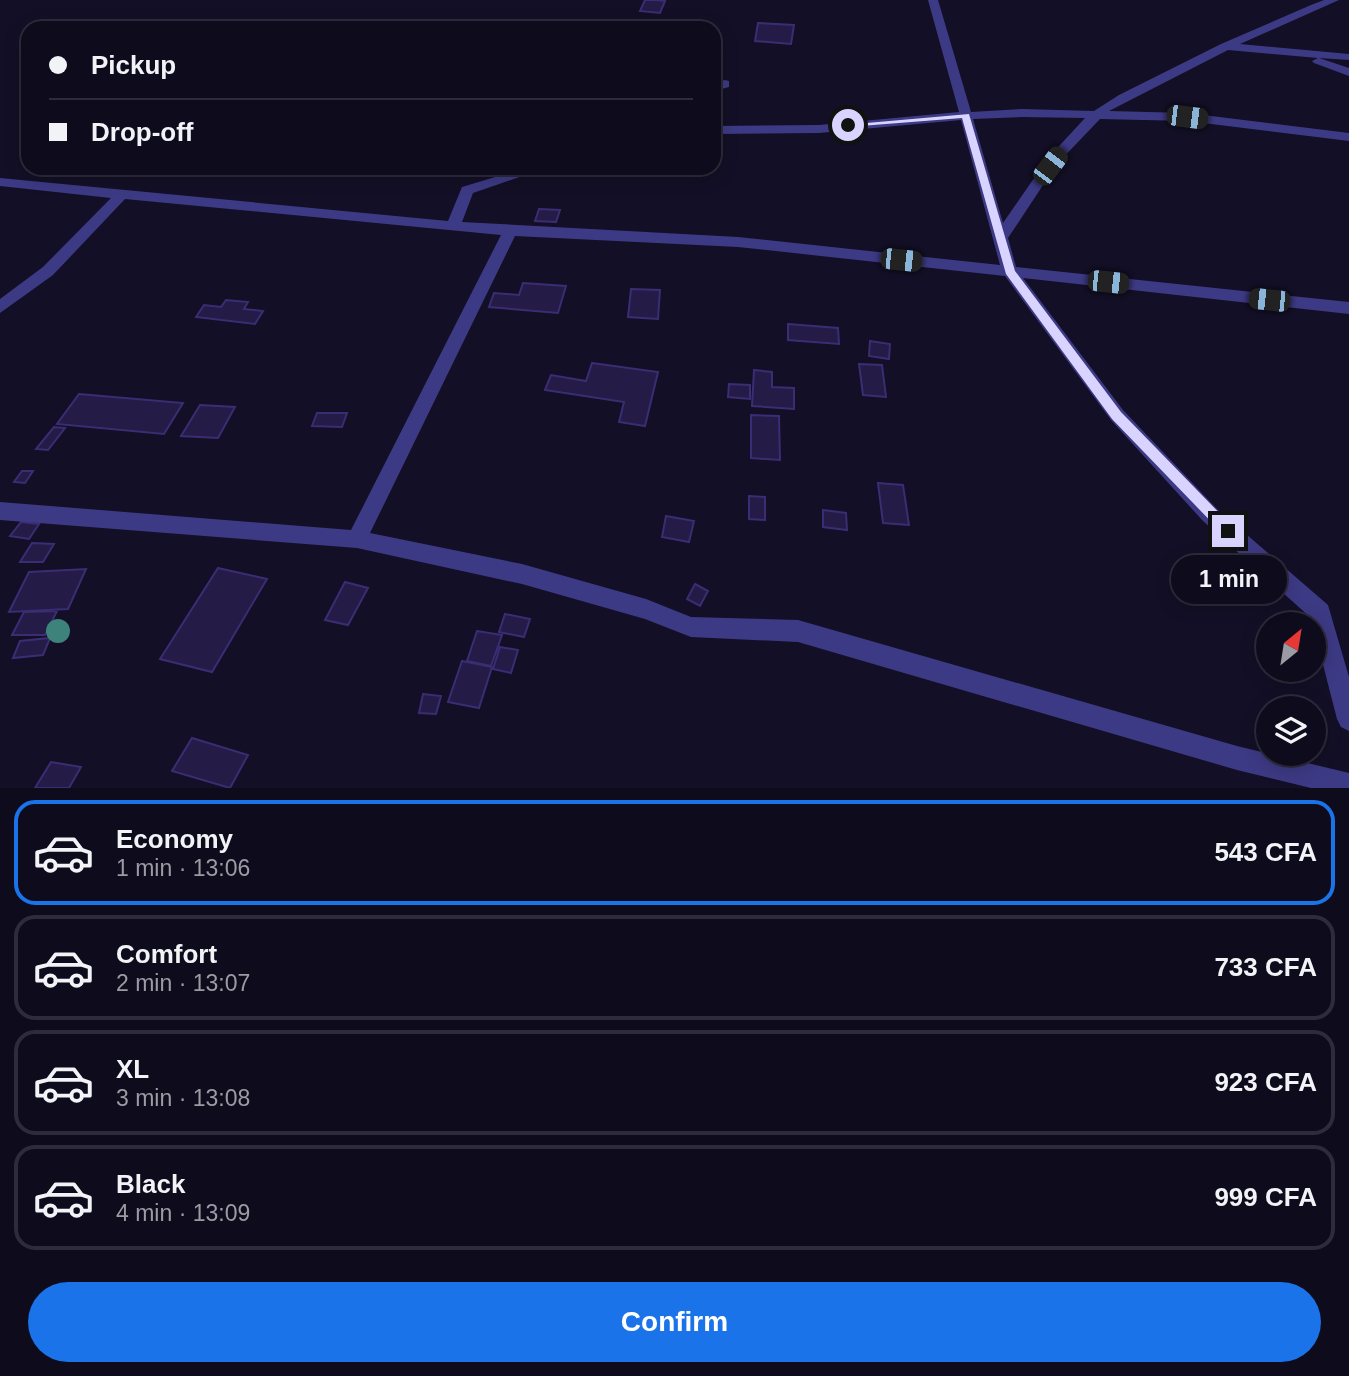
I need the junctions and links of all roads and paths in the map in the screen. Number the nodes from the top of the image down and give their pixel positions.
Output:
1 (933, 0) edge
2 (1334, 0) edge
3 (1225, 46) junction
4 (1295, 52) junction
5 (1349, 57) edge
6 (1349, 72) edge
7 (1100, 114) junction
8 (966, 116) junction
9 (721, 130) edge
10 (1349, 137) edge
11 (516, 175) edge
12 (0, 181) edge
13 (123, 193) junction
14 (453, 226) junction
15 (510, 230) junction
16 (1000, 239) junction
17 (1010, 272) junction
18 (0, 307) edge
19 (1349, 308) edge
20 (0, 511) edge
21 (357, 539) junction
22 (1349, 719) edge
23 (1349, 785) edge

1 - 8 street
2 - 3 street
3 - 4 street
3 - 7 street
4 - 5 street
4 - 6 street
7 - 8 street
7 - 10 street
7 - 16 street
8 - 9 street
8 - 16 street
11 - 14 street
12 - 13 street
13 - 14 street
13 - 18 street
14 - 15 street
15 - 17 street
15 - 21 street
16 - 17 street
17 - 19 street
17 - 22 street
20 - 21 street
21 - 23 street

